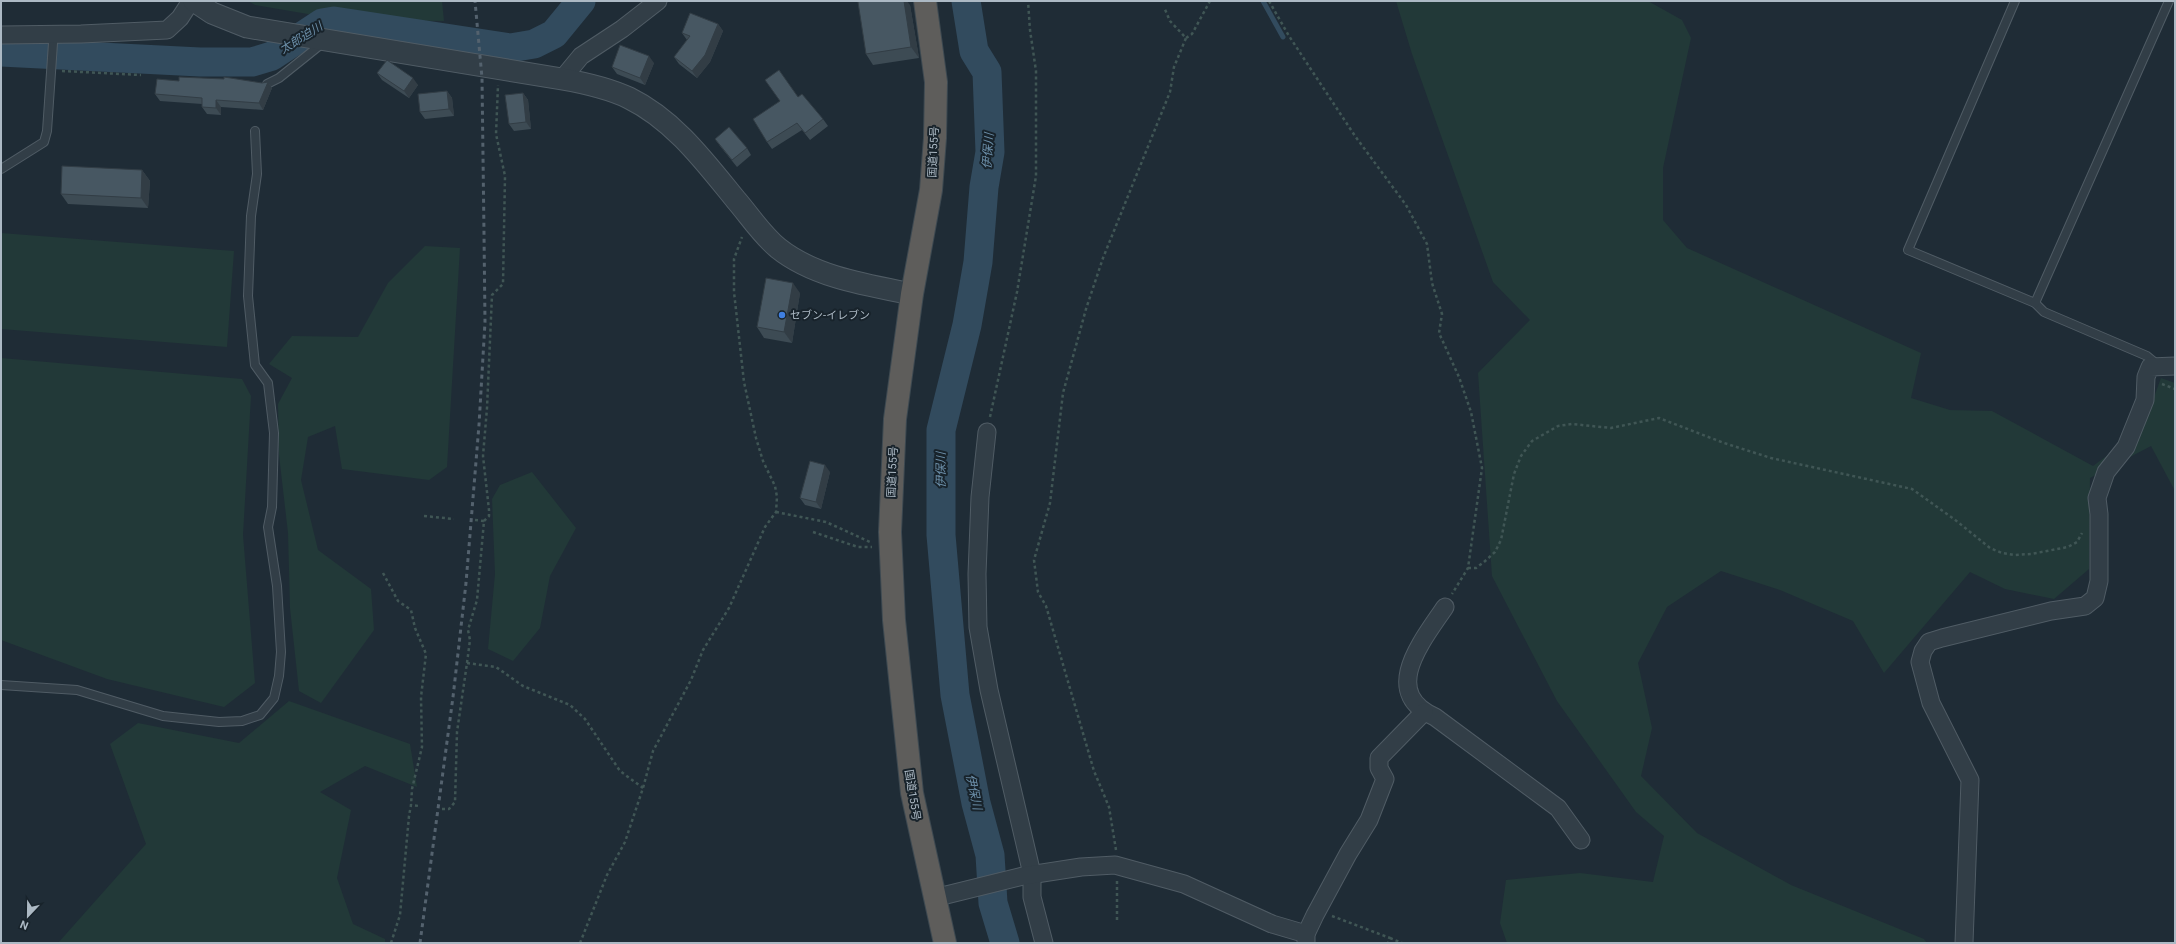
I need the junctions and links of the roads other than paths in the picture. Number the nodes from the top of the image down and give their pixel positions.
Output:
1 (191, 1) edge
2 (194, 1) edge
3 (658, 1) edge
4 (925, 1) edge
5 (2015, 1) edge
6 (2169, 1) edge
7 (1, 35) edge
8 (52, 38) junction
9 (319, 40) junction
10 (562, 79) junction
11 (267, 84) edge
12 (255, 131) dead end
13 (1, 169) edge
14 (912, 294) junction
15 (2035, 303) junction
16 (2163, 371) edge
17 (987, 432) road end
18 (1445, 607) road end
19 (1, 684) edge
20 (1424, 712) junction
21 (1581, 840) dead end
22 (1028, 875) junction
23 (934, 898) junction
24 (1306, 938) edge
25 (945, 943) edge
26 (1044, 943) edge
27 (1964, 943) edge

1 - 8 street
2 - 9 street
3 - 10 street
4 - 14 highway, 国道155号
5 - 15 lane
6 - 15 lane
7 - 8 street
8 - 13 lane
9 - 10 street
9 - 11 lane
10 - 14 street
12 - 19 lane
14 - 23 highway, 国道155号
15 - 16 lane
16 - 27 street
17 - 22 street
18 - 20 street
20 - 21 street
20 - 24 street
22 - 23 street
22 - 24 street
22 - 26 street
23 - 25 highway, 国道155号

